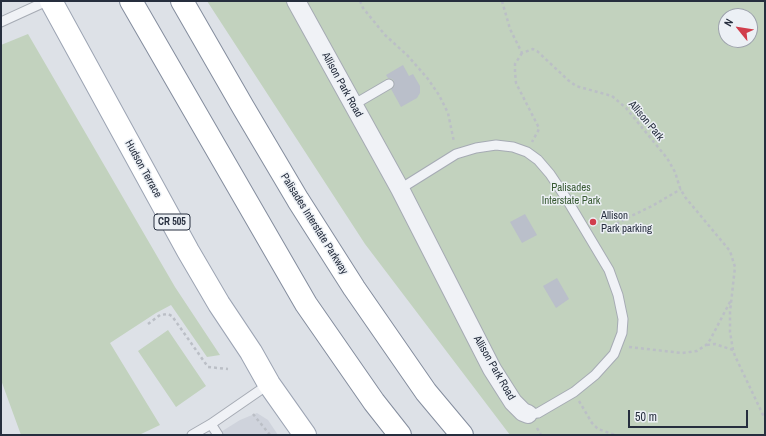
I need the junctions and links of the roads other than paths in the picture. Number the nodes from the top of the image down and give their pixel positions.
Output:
1 (47, 1) edge
2 (51, 1) edge
3 (130, 1) edge
4 (182, 1) edge
5 (296, 1) edge
6 (1, 22) edge
7 (389, 84) dead end
8 (353, 105) junction
9 (400, 189) junction
10 (269, 384) junction
11 (528, 414) joint
12 (210, 424) junction
13 (192, 435) edge
14 (218, 435) edge
15 (305, 435) edge
16 (400, 435) edge
17 (462, 435) edge

1 - 6 lane
2 - 10 main road, Hudson Terrace / CR 505
3 - 16 main road
4 - 17 main road, Palisades Interstate Parkway
5 - 8 street, Allison Park Road
7 - 8 lane
8 - 9 street, Allison Park Road
9 - 11 street, Allison Park Road
9 - 11 lane, Allison Park Road
10 - 12 lane
10 - 15 main road, Hudson Terrace / CR 505
12 - 13 lane
12 - 14 lane

